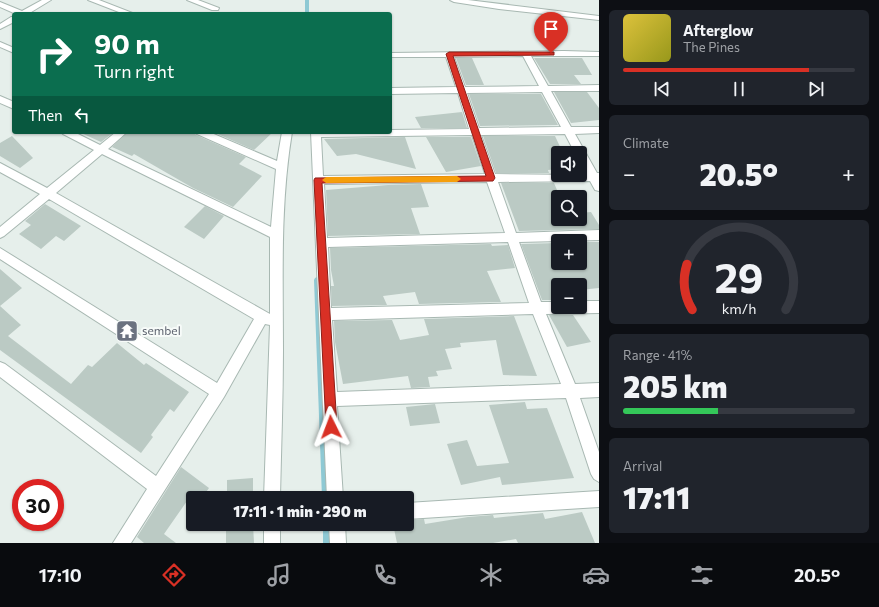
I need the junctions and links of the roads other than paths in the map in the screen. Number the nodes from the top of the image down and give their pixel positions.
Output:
1 (47, 0) edge
2 (92, 0) edge
3 (190, 0) edge
4 (454, 0) edge
5 (0, 4) edge
6 (215, 8) dead end
7 (18, 12) edge
8 (26, 12) edge
9 (125, 12) edge
10 (599, 18) edge
11 (12, 20) edge
12 (0, 27) edge
13 (0, 44) edge
14 (12, 50) edge
15 (449, 54) junction
16 (526, 54) junction
17 (599, 54) edge
18 (392, 55) edge
19 (545, 88) junction
20 (599, 88) edge
21 (392, 91) edge
22 (460, 91) junction
23 (0, 99) edge
24 (12, 105) edge
25 (568, 130) junction
26 (599, 130) edge
27 (474, 132) junction
28 (392, 133) edge
29 (70, 134) edge
30 (120, 134) edge
31 (205, 134) edge
32 (287, 134) edge
33 (316, 134) edge
34 (101, 149) junction
35 (0, 167) edge
36 (281, 167) junction
37 (596, 177) edge
38 (491, 178) junction
39 (318, 180) junction
40 (599, 187) edge
41 (48, 193) junction
42 (0, 233) edge
43 (276, 235) junction
44 (599, 235) edge
45 (513, 237) junction
46 (321, 243) junction
47 (0, 253) edge
48 (599, 306) edge
49 (587, 307) edge
50 (537, 308) junction
51 (551, 308) edge
52 (325, 314) junction
53 (268, 319) junction
54 (0, 369) edge
55 (599, 390) edge
56 (571, 391) junction
57 (219, 392) junction
58 (330, 399) junction
59 (599, 474) edge
60 (158, 487) junction
61 (272, 491) edge
62 (335, 491) edge
63 (599, 499) edge
64 (414, 511) edge
65 (272, 531) edge
66 (337, 531) edge
67 (121, 543) edge
68 (272, 543) edge
69 (338, 543) edge

1 - 8 street
2 - 9 street
3 - 6 street
4 - 10 street
5 - 7 street
11 - 12 street
13 - 14 street
15 - 16 street
15 - 18 street
15 - 22 street
16 - 17 street
16 - 19 street
19 - 20 street
19 - 22 street
19 - 25 street
21 - 22 street
22 - 27 street
23 - 24 street
25 - 26 street
25 - 27 street
25 - 37 street
27 - 28 street
27 - 38 street
29 - 34 street
30 - 34 street
31 - 36 street
32 - 36 street
33 - 39 street
34 - 41 street
34 - 43 street
35 - 41 street
36 - 43 street
37 - 38 street
37 - 40 street
38 - 39 street
38 - 45 street
39 - 46 street
41 - 42 street
41 - 53 street
43 - 53 street
44 - 45 street
45 - 46 street
45 - 50 street
46 - 52 street
47 - 57 street
48 - 49 street
50 - 51 street
50 - 52 street
50 - 56 street
52 - 58 street
53 - 57 street
53 - 61 street
54 - 60 street
55 - 56 street
56 - 58 street
56 - 59 street
57 - 60 street
58 - 62 street
60 - 67 street
63 - 64 street
65 - 68 street
66 - 69 street

